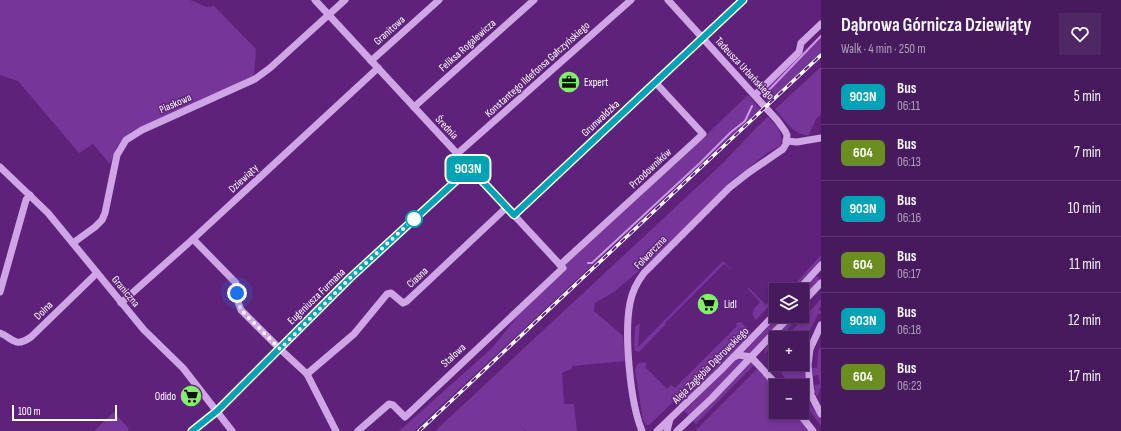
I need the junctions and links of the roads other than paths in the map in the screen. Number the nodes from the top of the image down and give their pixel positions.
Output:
1 (315, 0) edge
2 (345, 0) edge
3 (439, 0) edge
4 (534, 0) edge
5 (631, 0) edge
6 (668, 0) edge
7 (743, 0) edge
8 (329, 14) junction
9 (821, 24) edge
10 (702, 38) junction
11 (371, 61) junction
12 (378, 68) junction
13 (655, 82) junction
14 (755, 95) junction
15 (414, 107) junction
16 (786, 138) junction
17 (821, 138) edge
18 (457, 154) junction
19 (0, 167) edge
20 (470, 168) junction
21 (30, 195) junction
22 (507, 207) junction
23 (514, 215) junction
24 (193, 239) junction
25 (73, 243) junction
26 (821, 265) edge
27 (561, 267) junction
28 (97, 273) junction
29 (817, 274) edge
30 (806, 283) edge
31 (821, 283) edge
32 (0, 292) edge
33 (809, 296) edge
34 (121, 303) junction
35 (769, 320) edge
36 (783, 323) edge
37 (821, 325) edge
38 (0, 333) edge
39 (280, 349) junction
40 (751, 357) junction
41 (734, 358) junction
42 (307, 374) junction
43 (772, 379) edge
44 (811, 391) joint
45 (217, 411) junction
46 (821, 414) edge
47 (670, 419) junction
48 (804, 419) edge
49 (192, 431) edge
50 (232, 431) edge
51 (336, 431) edge
52 (358, 431) edge
53 (642, 431) edge
54 (657, 431) edge
55 (667, 431) edge
56 (677, 431) edge
57 (813, 431) edge

1 - 8 street, Średnia
2 - 8 street, Piaskowa
3 - 11 street, Granitowa
4 - 15 street, Feliksa Rogalewicza
5 - 18 street, Konstantego Ildefonsa Gałczyńskiego
6 - 10 street, Tadeusza Urbańskiego
7 - 10 street, Grunwaldzka
8 - 11 street, Średnia
8 - 25 street, Piaskowa
9 - 14 street
10 - 13 street, Grunwaldzka
10 - 14 street, Tadeusza Urbańskiego
11 - 12 street, Średnia
12 - 15 street, Średnia
12 - 24 street, Dziewiąty
13 - 23 street, Grunwaldzka
13 - 27 street, Przodowników
14 - 16 street, Tadeusza Urbańskiego
15 - 18 street, Średnia
16 - 17 street
16 - 53 street, Folwarczna
18 - 20 street, Średnia
19 - 21 street, Graniczna
20 - 22 street, Średnia
20 - 39 street, Eugeniusza Furmana
21 - 25 street, Graniczna
21 - 32 street
22 - 23 street, Średnia
22 - 42 street, Ciasna
23 - 27 street, Średnia
24 - 34 street, Dziewiąty
24 - 39 street
25 - 28 street, Graniczna
26 - 29 street
27 - 52 street, Stalowa
28 - 34 street, Graniczna
28 - 38 street, Dolna
29 - 30 street
31 - 33 street
34 - 45 street, Graniczna
35 - 41 street, Aleja Zagłębia Dąbrowskiego
36 - 40 street, Aleja Zagłębia Dąbrowskiego
37 - 44 street
39 - 42 street
39 - 45 street, Eugeniusza Furmana
40 - 41 street
40 - 43 street
40 - 56 street, Aleja Zagłębia Dąbrowskiego
41 - 47 street, Aleja Zagłębia Dąbrowskiego
42 - 51 street
44 - 46 street
45 - 49 street, Eugeniusza Furmana
45 - 50 street, Graniczna
47 - 54 street, Aleja Zagłębia Dąbrowskiego
47 - 55 street
48 - 57 street

